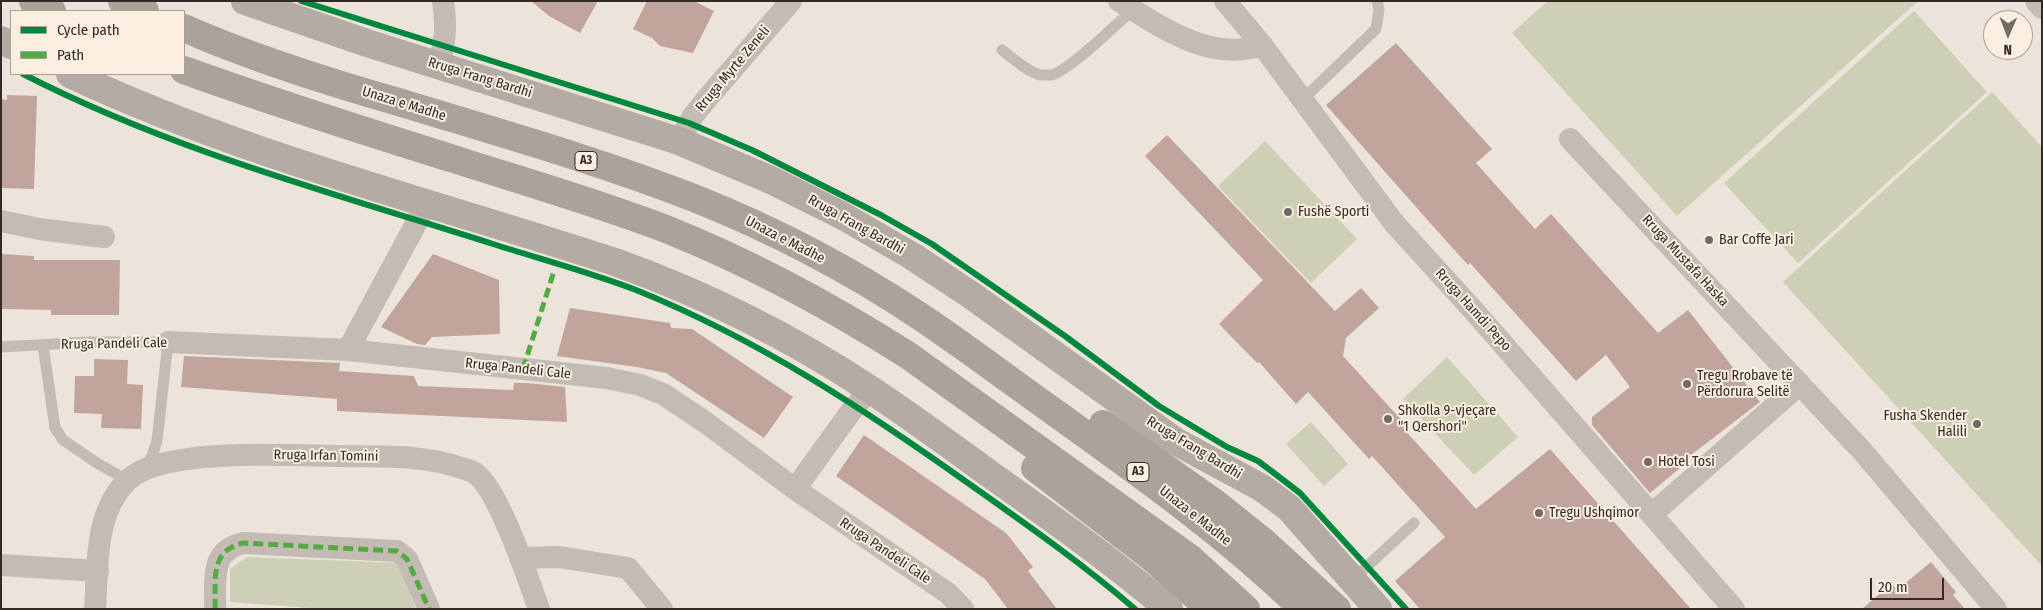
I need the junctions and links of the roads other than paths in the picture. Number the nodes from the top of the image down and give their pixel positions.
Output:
1 (33, 1) edge
2 (122, 1) edge
3 (245, 1) edge
4 (443, 1) edge
5 (791, 1) edge
6 (1225, 1) edge
7 (1377, 1) edge
8 (2036, 1) edge
9 (1126, 6) edge
10 (2042, 8) edge
11 (50, 10) edge
12 (143, 10) edge
13 (185, 28) edge
14 (1262, 45) junction
15 (1002, 50) dead end
16 (439, 65) junction
17 (185, 70) edge
18 (72, 75) edge
19 (1302, 100) junction
20 (1570, 139) dead end
21 (679, 141) junction
22 (427, 203) junction
23 (1, 222) edge
24 (104, 237) dead end
25 (168, 342) junction
26 (43, 345) junction
27 (1, 347) edge
28 (964, 347) junction
29 (348, 350) junction
30 (935, 375) junction
31 (1800, 384) junction
32 (870, 390) junction
33 (136, 475) junction
34 (795, 489) junction
35 (1652, 514) junction
36 (1414, 523) dead end
37 (520, 558) junction
38 (2, 563) edge
39 (98, 571) junction
40 (1352, 580) junction
41 (95, 609) edge
42 (215, 609) edge
43 (429, 609) edge
44 (539, 609) edge
45 (662, 609) edge
46 (963, 609) edge
47 (1169, 609) edge
48 (1210, 609) edge
49 (1246, 609) edge
50 (1303, 609) edge
51 (1337, 609) edge
52 (1378, 609) edge
53 (1734, 609) edge
54 (1996, 609) edge

1 - 11 highway
2 - 12 highway
3 - 16 main road, Rruga Frang Bardhi
4 - 16 street
5 - 21 street, Rruga Myrte Zeneli
6 - 14 street, Rruga Hamdi Pepo
7 - 19 lane
8 - 10 street
9 - 14 street
9 - 15 lane
13 - 28 highway, Unaza e Madhe / A3
14 - 19 street, Rruga Hamdi Pepo
16 - 21 main road, Rruga Frang Bardhi
17 - 30 highway
18 - 22 main road
19 - 35 street, Rruga Hamdi Pepo
20 - 31 street, Rruga Mustafa Haska
21 - 40 main road, Rruga Frang Bardhi
22 - 29 street
22 - 32 main road
23 - 24 street
25 - 26 lane, Rruga Pandeli Cale
25 - 29 street, Rruga Pandeli Cale
25 - 33 lane
26 - 27 lane, Rruga Pandeli Cale
26 - 33 lane
28 - 50 highway, Unaza e Madhe / A3
28 - 51 highway
29 - 34 street, Rruga Pandeli Cale
30 - 48 highway
30 - 49 highway
31 - 35 street
31 - 54 street, Rruga Mustafa Haska
32 - 34 street
32 - 47 main road
33 - 37 street, Rruga Irfan Tomini
33 - 39 street
34 - 46 street, Rruga Pandeli Cale
35 - 53 street, Rruga Hamdi Pepo
36 - 40 lane
37 - 44 street, Rruga Irfan Tomini
37 - 45 street
38 - 39 street
39 - 41 street
40 - 52 main road, Rruga Frang Bardhi
42 - 43 street

